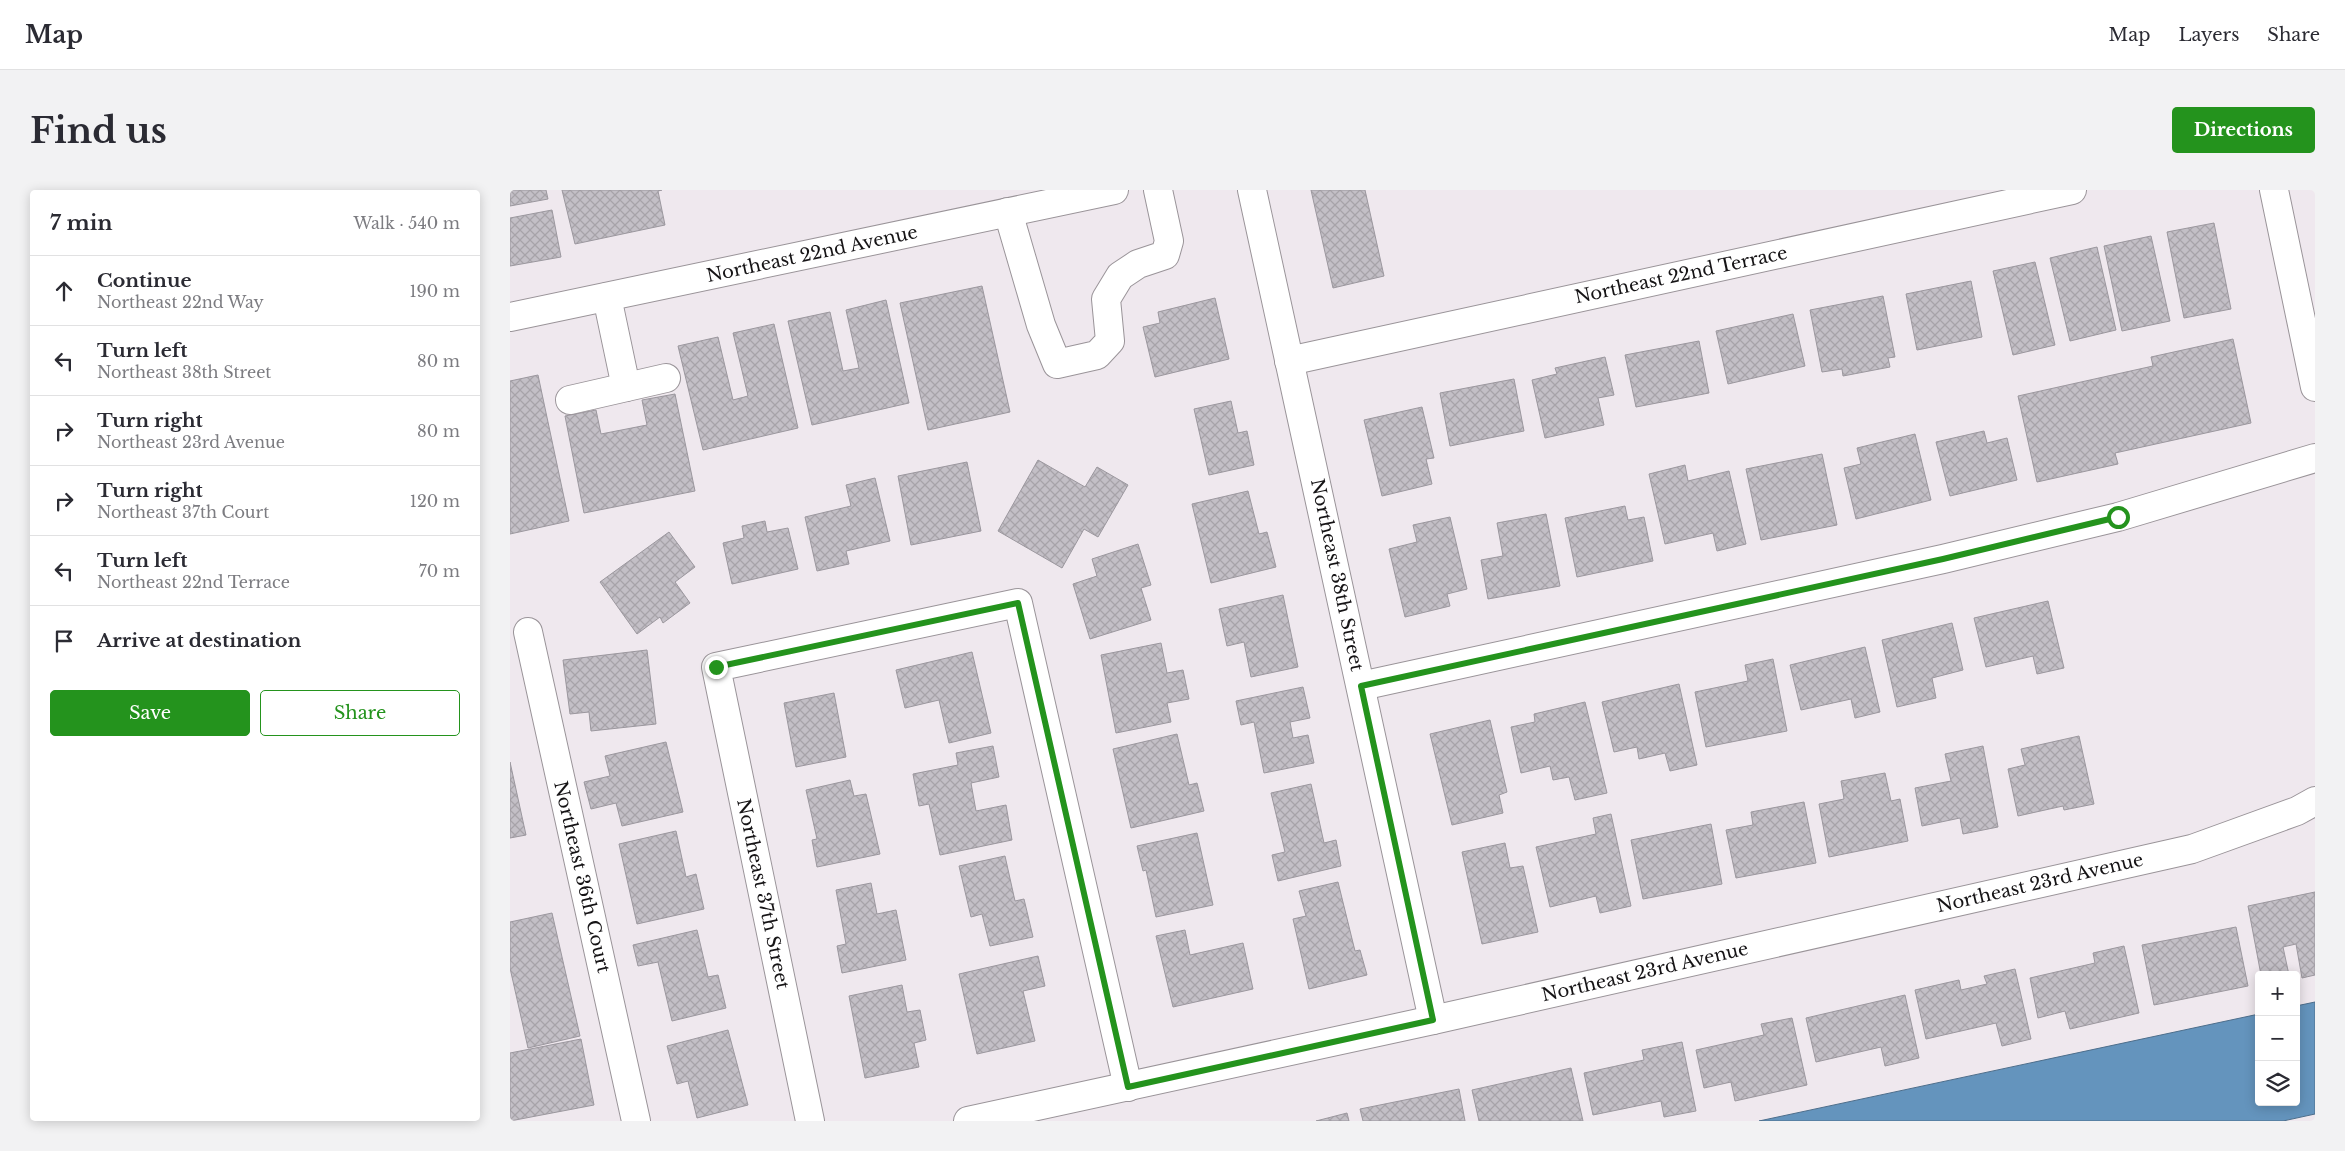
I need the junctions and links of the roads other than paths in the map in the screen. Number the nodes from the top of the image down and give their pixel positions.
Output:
1 (1114, 190) edge
2 (1158, 190) edge
3 (1252, 190) edge
4 (2072, 190) edge
5 (2274, 190) edge
6 (1085, 193) edge
7 (1008, 212) junction
8 (607, 297) junction
9 (510, 317) edge
10 (2309, 322) edge
11 (1290, 361) junction
12 (666, 378) dead end
13 (626, 387) junction
14 (2315, 387) edge
15 (570, 400) dead end
16 (2315, 458) edge
17 (528, 632) dead end
18 (1361, 686) junction
19 (2315, 801) edge
20 (1433, 1020) junction
21 (1128, 1087) junction
22 (636, 1121) edge
23 (810, 1121) edge
24 (968, 1121) edge

1 - 6 street, Northeast 22nd Avenue
2 - 7 street
3 - 11 street, Northeast 38th Street
4 - 11 street, Northeast 22nd Terrace
5 - 10 street
6 - 7 street, Northeast 22nd Avenue
7 - 8 street, Northeast 22nd Avenue
8 - 9 street, Northeast 22nd Avenue
8 - 13 street
10 - 14 street
11 - 18 street, Northeast 38th Street
12 - 13 street
13 - 15 street
16 - 18 street
17 - 22 street, Northeast 36th Court
18 - 20 street, Northeast 38th Street
19 - 20 street, Northeast 23rd Avenue
20 - 21 street, Northeast 23rd Avenue
21 - 23 street, Northeast 37th Street
21 - 24 street, Northeast 23rd Avenue

